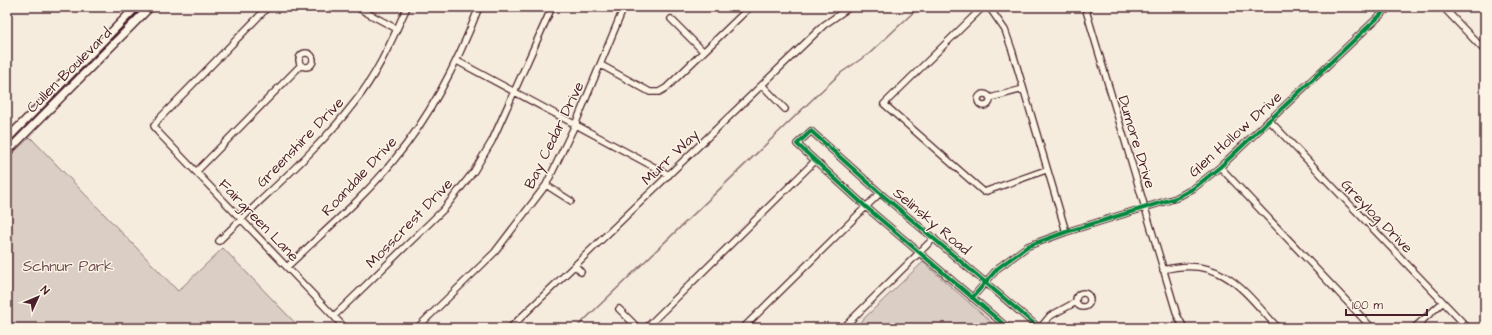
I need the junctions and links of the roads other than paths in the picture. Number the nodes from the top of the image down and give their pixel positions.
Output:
1 (136, 7) edge
2 (150, 7) edge
3 (268, 7) edge
4 (356, 7) edge
5 (407, 7) edge
6 (479, 7) edge
7 (552, 7) edge
8 (624, 7) edge
9 (750, 7) edge
10 (850, 7) edge
11 (983, 7) edge
12 (989, 7) edge
13 (1388, 7) edge
14 (1443, 7) edge
15 (1086, 8) edge
16 (672, 19) dead end
17 (397, 29) junction
18 (703, 51) junction
19 (1485, 51) edge
20 (86, 57) junction
21 (457, 61) junction
22 (94, 65) junction
23 (301, 65) dead end
24 (601, 65) junction
25 (762, 86) junction
26 (1023, 89) junction
27 (515, 93) junction
28 (990, 98) dead end
29 (785, 109) dead end
30 (1269, 120) junction
31 (575, 125) junction
32 (15, 131) junction
33 (21, 137) junction
34 (7, 139) edge
35 (7, 152) edge
36 (814, 161) junction
37 (1220, 167) junction
38 (1046, 170) junction
39 (196, 172) junction
40 (669, 174) junction
41 (546, 185) junction
42 (880, 193) junction
43 (571, 201) dead end
44 (866, 207) junction
45 (1144, 208) junction
46 (241, 219) junction
47 (1066, 232) junction
48 (934, 238) junction
49 (219, 241) dead end
50 (920, 252) junction
51 (575, 265) junction
52 (287, 267) junction
53 (1163, 270) junction
54 (581, 272) dead end
55 (985, 281) junction
56 (972, 298) junction
57 (1076, 302) dead end
58 (1443, 302) junction
59 (619, 308) dead end
60 (334, 316) junction
61 (345, 328) edge
62 (417, 328) edge
63 (510, 328) edge
64 (638, 328) edge
65 (646, 328) edge
66 (743, 328) edge
67 (843, 328) edge
68 (1008, 328) edge
69 (1039, 328) edge
70 (1184, 328) edge
71 (1278, 328) edge
72 (1372, 328) edge
73 (1414, 328) edge
74 (1468, 328) edge

1 - 20 main road, Cullen Boulevard
2 - 22 main road, Cullen Boulevard
3 - 39 street, Fairgreen Lane
4 - 17 street
5 - 17 street, Greenshire Drive
6 - 21 street, Roandale Drive
7 - 27 street, Mosscrest Drive
8 - 24 street, Bay Cedar Drive
9 - 18 street
10 - 25 street, Murr Way
11 - 38 street
12 - 26 street
13 - 30 street, Glen Hollow Drive
14 - 19 street
15 - 45 street, Dumore Drive
16 - 18 street
17 - 46 street, Greenshire Drive
18 - 24 street
20 - 22 main road
20 - 32 main road, Cullen Boulevard
21 - 27 street
21 - 52 street, Roandale Drive
22 - 33 main road, Cullen Boulevard
23 - 39 street
24 - 31 street, Bay Cedar Drive
25 - 29 street
25 - 40 street, Murr Way
26 - 28 street
26 - 38 street
27 - 31 street
27 - 60 street, Mosscrest Drive
30 - 37 street, Glen Hollow Drive
30 - 58 street, Greylog Drive
31 - 40 street
31 - 41 street, Bay Cedar Drive
32 - 33 main road
32 - 34 main road, Cullen Boulevard
33 - 35 main road, Cullen Boulevard
36 - 42 street, Selinsky Road
36 - 44 street
36 - 65 street
37 - 45 street, Glen Hollow Drive
37 - 72 street
38 - 47 street
39 - 46 street, Fairgreen Lane
40 - 51 street, Murr Way
41 - 43 street
41 - 62 street, Bay Cedar Drive
42 - 44 street
42 - 48 street, Selinsky Road
44 - 50 street
44 - 66 street
45 - 47 street, Glen Hollow Drive
45 - 53 street, Dumore Drive
46 - 49 street, Greenshire Drive
46 - 52 street, Fairgreen Lane
47 - 55 street, Glen Hollow Drive
48 - 50 street
48 - 55 street, Selinsky Road
50 - 56 street
50 - 67 street
51 - 54 street
51 - 63 street, Murr Way
52 - 60 street, Fairgreen Lane
53 - 70 street, Dumore Drive
53 - 71 street
55 - 56 street, Glen Hollow Drive
55 - 69 street, Selinsky Road
56 - 68 street
57 - 69 street
58 - 73 street
58 - 74 street, Greylog Drive
59 - 64 street
60 - 61 street, Fairgreen Lane

